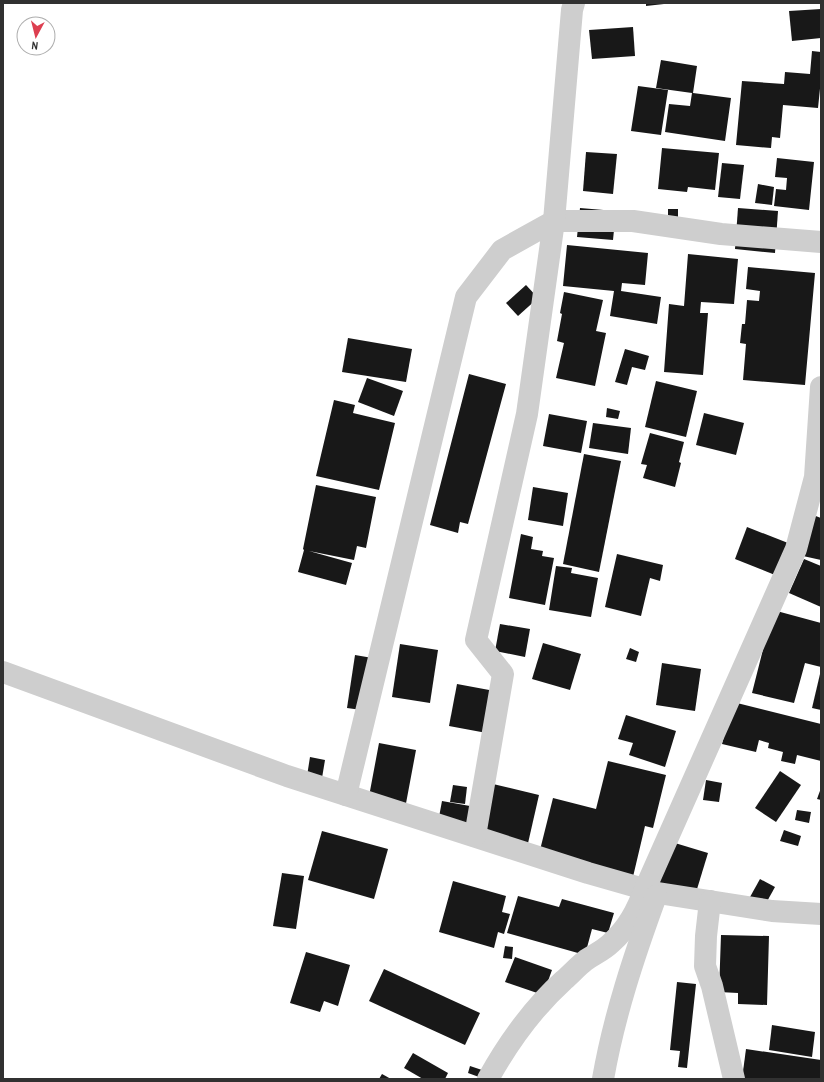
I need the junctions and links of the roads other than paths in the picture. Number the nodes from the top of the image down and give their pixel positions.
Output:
1 (574, 3) edge
2 (554, 221) junction
3 (821, 242) edge
4 (821, 387) edge
5 (3, 672) edge
6 (346, 795) junction
7 (475, 836) junction
8 (651, 891) junction
9 (710, 901) junction
10 (821, 914) edge
11 (488, 1079) edge
12 (603, 1079) edge
13 (734, 1079) edge

1 - 2 street
2 - 3 street
2 - 6 street
2 - 7 street
4 - 8 street
5 - 6 street
6 - 7 street
7 - 8 street
8 - 9 street
8 - 11 street
8 - 12 street
9 - 10 street
9 - 13 street

